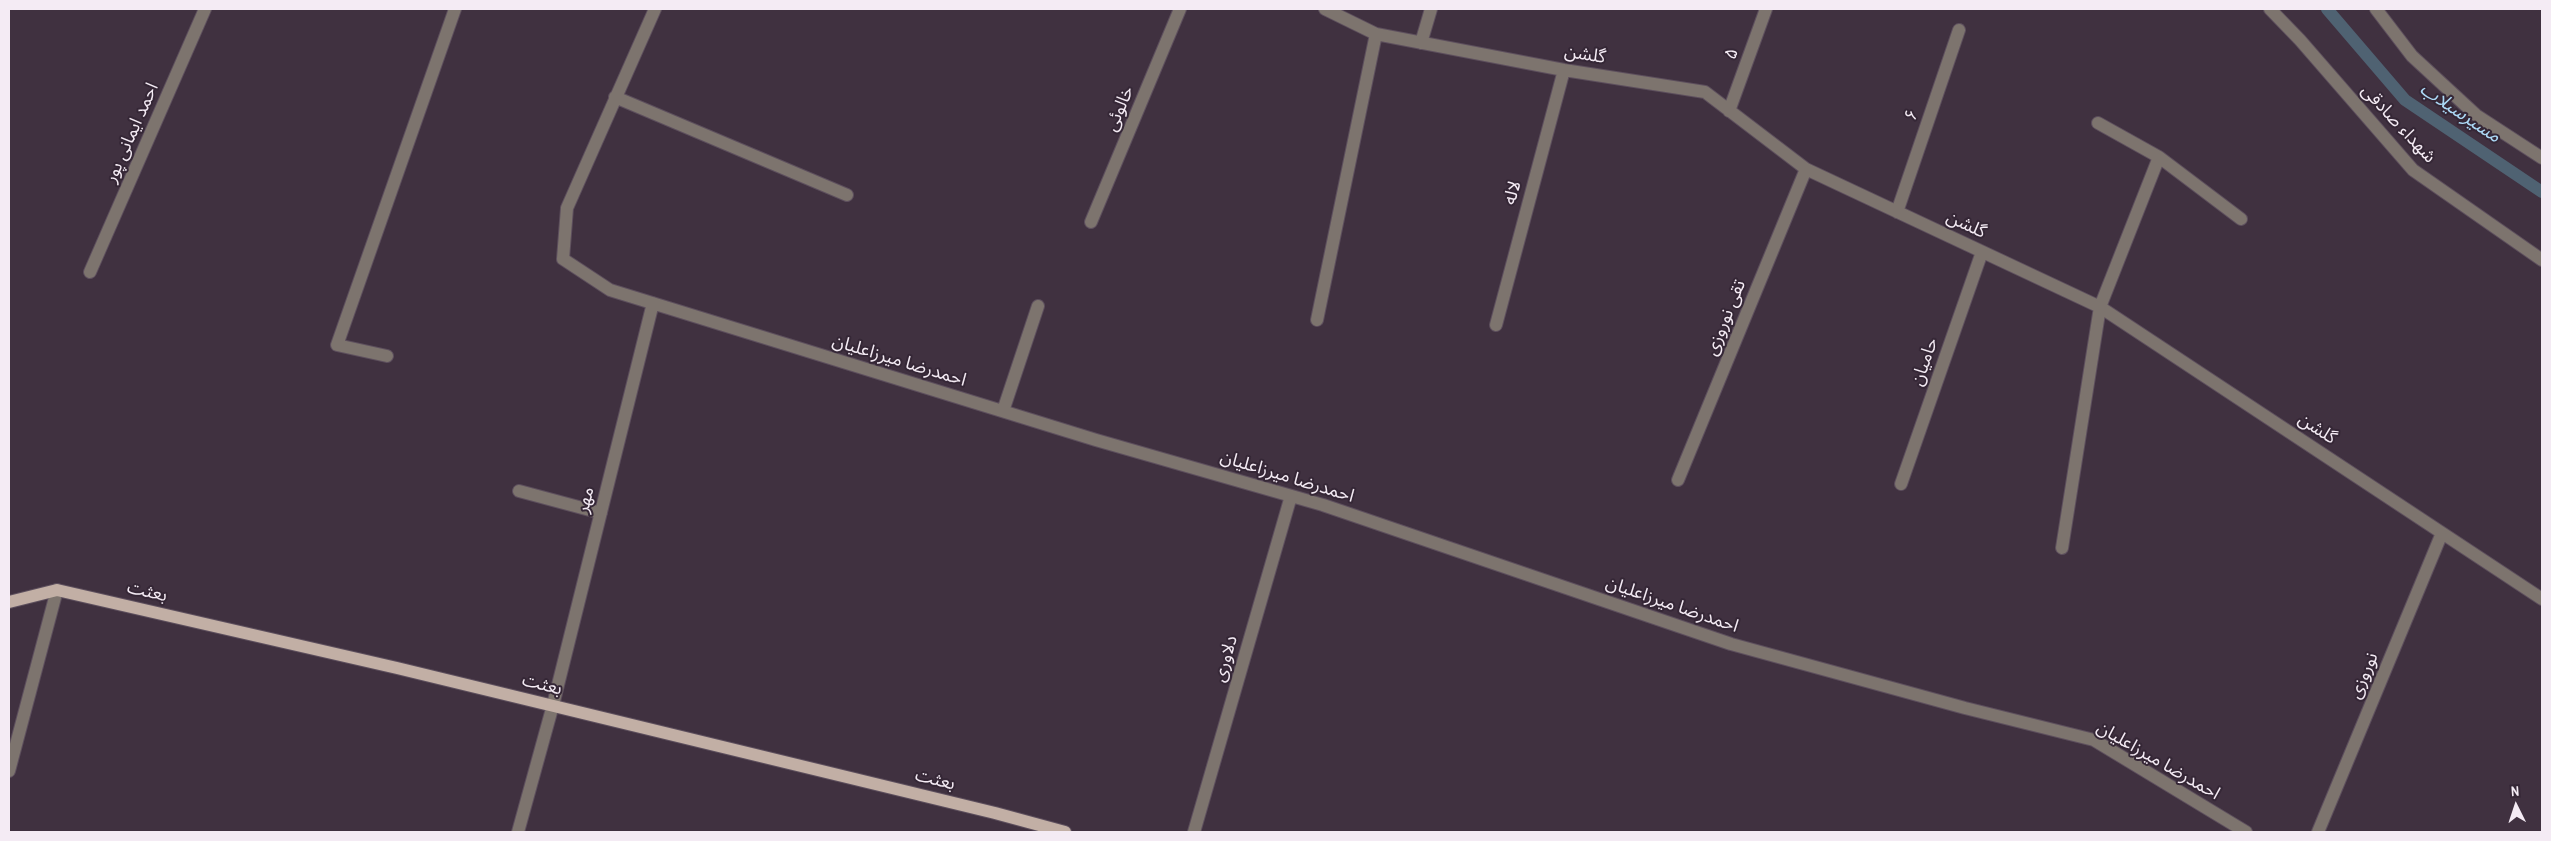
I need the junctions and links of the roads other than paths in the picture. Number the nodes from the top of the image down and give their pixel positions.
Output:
1 (205, 9) edge
2 (455, 9) edge
3 (655, 9) edge
4 (1180, 9) edge
5 (1325, 9) edge
6 (1431, 9) edge
7 (1766, 9) edge
8 (2270, 9) edge
9 (2376, 9) edge
10 (1959, 30) dead end
11 (1376, 34) junction
12 (1421, 42) junction
13 (1564, 70) junction
14 (616, 97) junction
15 (1730, 111) junction
16 (2098, 122) dead end
17 (2159, 157) junction
18 (2542, 158) edge
19 (1806, 169) junction
20 (847, 195) dead end
21 (1897, 212) junction
22 (2241, 219) dead end
23 (1091, 222) dead end
24 (1982, 252) junction
25 (2542, 260) edge
26 (90, 272) dead end
27 (653, 303) junction
28 (1038, 306) dead end
29 (2100, 307) junction
30 (1317, 320) dead end
31 (1496, 325) dead end
32 (387, 356) dead end
33 (1003, 411) junction
34 (1678, 480) dead end
35 (1901, 484) dead end
36 (519, 491) dead end
37 (1291, 496) junction
38 (601, 513) junction
39 (2442, 533) junction
40 (2062, 548) dead end
41 (57, 590) junction
42 (2542, 599) edge
43 (9, 602) edge
44 (553, 705) junction
45 (9, 771) edge
46 (518, 832) edge
47 (1065, 832) edge
48 (1194, 832) edge
49 (2246, 832) edge
50 (2318, 832) edge

1 - 26 street, احمد ایمانی پور
2 - 32 street
3 - 14 street, احمدرضا میرزاعلیان
4 - 23 street, خالوئی
5 - 11 street, گلشن
6 - 12 street
7 - 15 street, ۵
8 - 25 street, شهداء صادقی
9 - 18 street
10 - 21 street, ۶
11 - 12 street, گلشن
11 - 30 street
12 - 13 street, گلشن
13 - 15 street, گلشن
13 - 31 street, لاله
14 - 20 street
14 - 27 street, احمدرضا میرزاعلیان
15 - 19 street, گلشن
16 - 17 street
17 - 22 street
17 - 29 street
19 - 21 street, گلشن
19 - 34 street, تقی نوروزی
21 - 24 street, گلشن
24 - 29 street, گلشن
24 - 35 street, حامیان
27 - 33 street, احمدرضا میرزاعلیان
27 - 38 street, مهر
28 - 33 street
29 - 39 street, گلشن
29 - 40 street
33 - 37 street, احمدرضا میرزاعلیان
36 - 38 street
37 - 48 street, دلاوری
37 - 49 street, احمدرضا میرزاعلیان
38 - 44 street, مهر
39 - 42 street, گلشن
39 - 50 street, نوروزی
41 - 43 main road, بعثت
41 - 44 main road, بعثت
41 - 45 street
44 - 46 street, مهر
44 - 47 main road, بعثت

